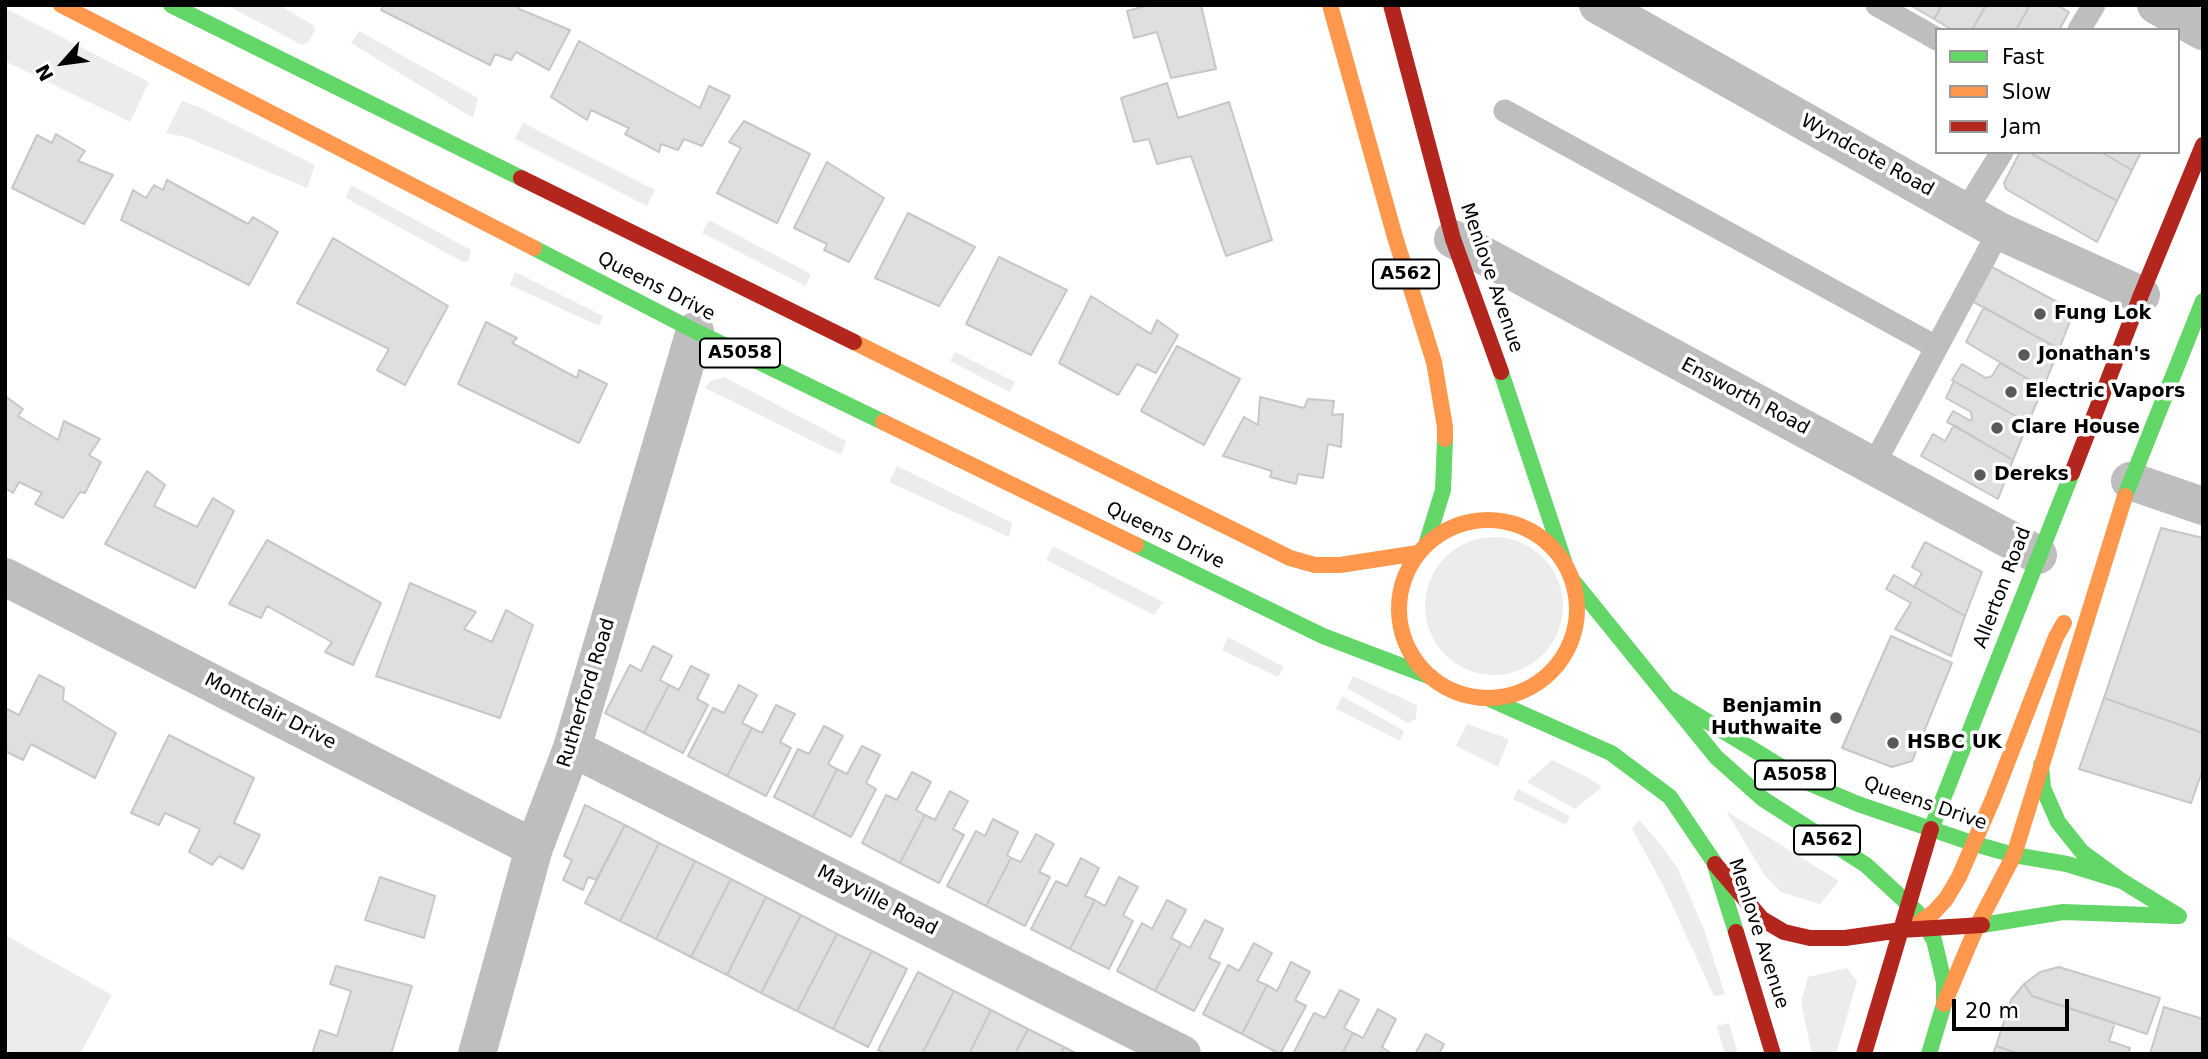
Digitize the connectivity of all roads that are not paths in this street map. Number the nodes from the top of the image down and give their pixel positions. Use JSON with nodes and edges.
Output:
{"nodes":[{"id":1,"x":61,"y":5,"type":"edge"},
{"id":2,"x":171,"y":5,"type":"edge"},
{"id":3,"x":1330,"y":5,"type":"edge"},
{"id":4,"x":1391,"y":5,"type":"edge"},
{"id":5,"x":1598,"y":5,"type":"edge"},
{"id":6,"x":1877,"y":5,"type":"edge"},
{"id":7,"x":2094,"y":5,"type":"edge"},
{"id":8,"x":2157,"y":5,"type":"edge"},
{"id":9,"x":2080,"y":28,"type":"edge"},
{"id":10,"x":2203,"y":31,"type":"edge"},
{"id":11,"x":1935,"y":38,"type":"edge"},
{"id":12,"x":1505,"y":111,"type":"dead end"},
{"id":13,"x":2203,"y":145,"type":"edge"},
{"id":14,"x":2001,"y":154,"type":"edge"},
{"id":15,"x":1965,"y":212,"type":"junction"},
{"id":16,"x":1999,"y":231,"type":"junction"},
{"id":17,"x":1453,"y":239,"type":"junction"},
{"id":18,"x":2141,"y":295,"type":"junction"},
{"id":19,"x":2203,"y":302,"type":"edge"},
{"id":20,"x":695,"y":331,"type":"junction"},
{"id":21,"x":1936,"y":347,"type":"junction"},
{"id":22,"x":1874,"y":466,"type":"junction"},
{"id":23,"x":2130,"y":481,"type":"junction"},
{"id":24,"x":2203,"y":506,"type":"edge"},
{"id":25,"x":2109,"y":542,"type":"junction"},
{"id":26,"x":1422,"y":549,"type":"junction"},
{"id":27,"x":2038,"y":555,"type":"junction"},
{"id":28,"x":1564,"y":561,"type":"junction"},
{"id":29,"x":5,"y":577,"type":"edge"},
{"id":30,"x":1574,"y":582,"type":"junction"},
{"id":31,"x":1430,"y":677,"type":"junction"},
{"id":32,"x":1487,"y":698,"type":"junction"},
{"id":33,"x":1670,"y":698,"type":"junction"},
{"id":34,"x":572,"y":748,"type":"junction"},
{"id":35,"x":2041,"y":765,"type":"junction"},
{"id":36,"x":1931,"y":829,"type":"junction"},
{"id":37,"x":1975,"y":844,"type":"junction"},
{"id":38,"x":534,"y":848,"type":"junction"},
{"id":39,"x":2014,"y":855,"type":"junction"},
{"id":40,"x":1714,"y":862,"type":"junction"},
{"id":41,"x":2122,"y":881,"type":"junction"},
{"id":42,"x":1909,"y":903,"type":"junction"},
{"id":43,"x":1926,"y":925,"type":"junction"},
{"id":44,"x":1978,"y":926,"type":"junction"},
{"id":45,"x":1901,"y":930,"type":"junction"},
{"id":46,"x":1944,"y":1004,"type":"junction"},
{"id":47,"x":488,"y":1049,"type":"edge"},
{"id":48,"x":1182,"y":1054,"type":"edge"},
{"id":49,"x":1773,"y":1054,"type":"edge"},
{"id":50,"x":1864,"y":1054,"type":"edge"},
{"id":51,"x":1929,"y":1054,"type":"edge"}],
"edges":[{"from":1,"to":20,"type":"main road","name":"Queens Drive","number":"A5058"},
{"from":2,"to":26,"type":"main road","name":"Queens Drive","number":"A5058"},
{"from":3,"to":26,"type":"main road","number":"A562"},
{"from":4,"to":17,"type":"main road","name":"Menlove Avenue","number":"A562"},
{"from":5,"to":15,"type":"street","name":"Wyndcote Road"},
{"from":6,"to":11,"type":"lane"},
{"from":7,"to":9,"type":"lane"},
{"from":8,"to":10,"type":"street"},
{"from":12,"to":21,"type":"lane"},
{"from":13,"to":18,"type":"main road","name":"Allerton Road"},
{"from":14,"to":15,"type":"lane"},
{"from":15,"to":16,"type":"street","name":"Wyndcote Road"},
{"from":16,"to":18,"type":"street","name":"Wyndcote Road"},
{"from":16,"to":21,"type":"lane"},
{"from":17,"to":22,"type":"street","name":"Ensworth Road"},
{"from":17,"to":28,"type":"main road","name":"Menlove Avenue","number":"A562"},
{"from":18,"to":27,"type":"main road","name":"Allerton Road"},
{"from":19,"to":23,"type":"main road"},
{"from":20,"to":31,"type":"main road","name":"Queens Drive","number":"A5058"},
{"from":20,"to":34,"type":"street","name":"Rutherford Road"},
{"from":21,"to":22,"type":"lane"},
{"from":22,"to":27,"type":"street","name":"Ensworth Road"},
{"from":23,"to":24,"type":"street"},
{"from":23,"to":25,"type":"main road"},
{"from":25,"to":35,"type":"main road"},
{"from":25,"to":37,"type":"main road"},
{"from":26,"to":28,"type":"main road","number":"A562"},
{"from":26,"to":31,"type":"main road","number":"A562"},
{"from":27,"to":36,"type":"main road","name":"Allerton Road"},
{"from":28,"to":30,"type":"main road","number":"A562"},
{"from":29,"to":38,"type":"street","name":"Montclair Drive"},
{"from":30,"to":32,"type":"main road","number":"A562"},
{"from":30,"to":33,"type":"main road","name":"Queens Drive","number":"A562"},
{"from":31,"to":32,"type":"main road","number":"A562"},
{"from":32,"to":40,"type":"main road","name":"Menlove Avenue","number":"A562"},
{"from":33,"to":36,"type":"main road","name":"Queens Drive","number":"A5058"},
{"from":33,"to":42,"type":"main road","name":"Queens Drive","number":"A562"},
{"from":34,"to":38,"type":"street","name":"Rutherford Road"},
{"from":34,"to":48,"type":"street","name":"Mayville Road"},
{"from":35,"to":39,"type":"main road"},
{"from":35,"to":41,"type":"main road"},
{"from":36,"to":37,"type":"main road","name":"Queens Drive","number":"A5058"},
{"from":36,"to":42,"type":"main road","name":"Allerton Road"},
{"from":37,"to":39,"type":"main road","name":"Queens Drive","number":"A5058"},
{"from":37,"to":43,"type":"main road"},
{"from":38,"to":47,"type":"street","name":"Rutherford Road"},
{"from":39,"to":41,"type":"main road","name":"Queens Drive","number":"A5058"},
{"from":39,"to":44,"type":"main road"},
{"from":40,"to":45,"type":"main road"},
{"from":40,"to":49,"type":"main road","name":"Menlove Avenue","number":"A562"},
{"from":41,"to":44,"type":"main road","name":"Queens Drive","number":"A5058"},
{"from":42,"to":43,"type":"main road","name":"Queens Drive","number":"A562"},
{"from":42,"to":45,"type":"main road","name":"Allerton Road"},
{"from":43,"to":44,"type":"main road","name":"Queens Drive","number":"A5058"},
{"from":43,"to":45,"type":"main road"},
{"from":43,"to":46,"type":"main road","name":"Queens Drive","number":"A562"},
{"from":44,"to":46,"type":"main road"},
{"from":45,"to":50,"type":"main road","name":"Allerton Road"},
{"from":46,"to":51,"type":"main road","number":"A562"}]}
